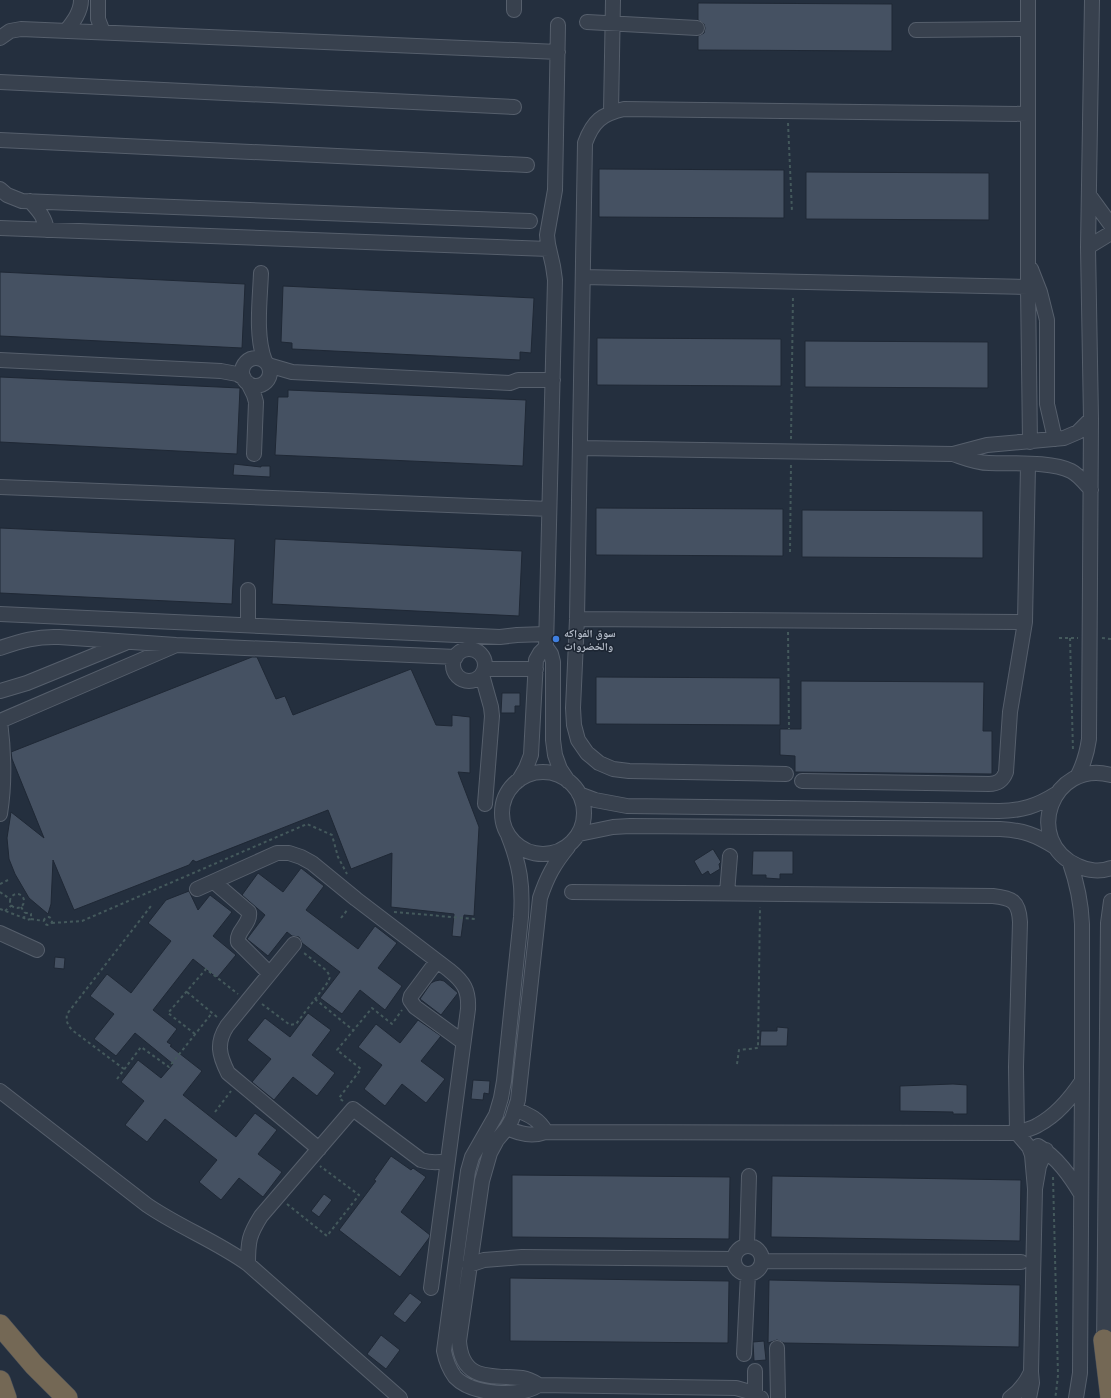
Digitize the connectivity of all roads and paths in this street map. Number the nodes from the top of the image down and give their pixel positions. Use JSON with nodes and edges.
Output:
{"nodes":[{"id":1,"x":81,"y":0,"type":"edge"},
{"id":2,"x":98,"y":0,"type":"edge"},
{"id":3,"x":613,"y":0,"type":"edge"},
{"id":4,"x":1028,"y":0,"type":"edge"},
{"id":5,"x":1092,"y":0,"type":"edge"},
{"id":6,"x":587,"y":22,"type":"dead end"},
{"id":7,"x":613,"y":24,"type":"junction"},
{"id":8,"x":558,"y":25,"type":"dead end"},
{"id":9,"x":697,"y":28,"type":"dead end"},
{"id":10,"x":1028,"y":29,"type":"junction"},
{"id":11,"x":916,"y":30,"type":"dead end"},
{"id":12,"x":66,"y":31,"type":"junction"},
{"id":13,"x":103,"y":32,"type":"junction"},
{"id":14,"x":0,"y":38,"type":"edge"},
{"id":15,"x":558,"y":52,"type":"junction"},
{"id":16,"x":0,"y":82,"type":"edge"},
{"id":17,"x":514,"y":107,"type":"dead end"},
{"id":18,"x":788,"y":111,"type":"junction"},
{"id":19,"x":611,"y":112,"type":"junction"},
{"id":20,"x":1028,"y":114,"type":"junction"},
{"id":21,"x":0,"y":140,"type":"edge"},
{"id":22,"x":527,"y":165,"type":"dead end"},
{"id":23,"x":0,"y":189,"type":"edge"},
{"id":24,"x":1089,"y":195,"type":"junction"},
{"id":25,"x":30,"y":201,"type":"junction"},
{"id":26,"x":792,"y":212,"type":"dead end"},
{"id":27,"x":530,"y":221,"type":"dead end"},
{"id":28,"x":1111,"y":225,"type":"edge"},
{"id":29,"x":0,"y":228,"type":"edge"},
{"id":30,"x":47,"y":230,"type":"junction"},
{"id":31,"x":1111,"y":234,"type":"edge"},
{"id":32,"x":1088,"y":247,"type":"junction"},
{"id":33,"x":549,"y":250,"type":"junction"},
{"id":34,"x":1028,"y":261,"type":"junction"},
{"id":35,"x":261,"y":273,"type":"dead end"},
{"id":36,"x":583,"y":276,"type":"junction"},
{"id":37,"x":794,"y":281,"type":"junction"},
{"id":38,"x":1028,"y":287,"type":"junction"},
{"id":39,"x":260,"y":334,"type":"junction"},
{"id":40,"x":0,"y":360,"type":"edge"},
{"id":41,"x":266,"y":363,"type":"junction"},
{"id":42,"x":247,"y":371,"type":"junction"},
{"id":43,"x":292,"y":372,"type":"junction"},
{"id":44,"x":266,"y":382,"type":"junction"},
{"id":45,"x":552,"y":385,"type":"junction"},
{"id":46,"x":256,"y":402,"type":"junction"},
{"id":47,"x":1090,"y":420,"type":"junction"},
{"id":48,"x":1055,"y":439,"type":"junction"},
{"id":49,"x":1030,"y":442,"type":"junction"},
{"id":50,"x":580,"y":448,"type":"junction"},
{"id":51,"x":791,"y":452,"type":"junction"},
{"id":52,"x":254,"y":454,"type":"dead end"},
{"id":53,"x":953,"y":454,"type":"junction"},
{"id":54,"x":1028,"y":465,"type":"junction"},
{"id":55,"x":7,"y":488,"type":"edge"},
{"id":56,"x":1090,"y":490,"type":"junction"},
{"id":57,"x":550,"y":509,"type":"junction"},
{"id":58,"x":790,"y":552,"type":"dead end"},
{"id":59,"x":248,"y":590,"type":"dead end"},
{"id":60,"x":0,"y":614,"type":"edge"},
{"id":61,"x":577,"y":619,"type":"junction"},
{"id":62,"x":788,"y":620,"type":"junction"},
{"id":63,"x":1025,"y":622,"type":"junction"},
{"id":64,"x":248,"y":624,"type":"junction"},
{"id":65,"x":1059,"y":638,"type":"dead end"},
{"id":66,"x":1070,"y":638,"type":"junction"},
{"id":67,"x":1090,"y":638,"type":"junction"},
{"id":68,"x":546,"y":641,"type":"junction"},
{"id":69,"x":129,"y":642,"type":"junction"},
{"id":70,"x":176,"y":645,"type":"junction"},
{"id":71,"x":0,"y":648,"type":"edge"},
{"id":72,"x":456,"y":657,"type":"junction"},
{"id":73,"x":536,"y":669,"type":"junction"},
{"id":74,"x":483,"y":672,"type":"junction"},
{"id":75,"x":0,"y":691,"type":"edge"},
{"id":76,"x":0,"y":721,"type":"edge"},
{"id":77,"x":789,"y":729,"type":"dead end"},
{"id":78,"x":1073,"y":756,"type":"dead end"},
{"id":79,"x":786,"y":774,"type":"dead end"},
{"id":80,"x":1111,"y":775,"type":"edge"},
{"id":81,"x":1077,"y":777,"type":"junction"},
{"id":82,"x":519,"y":780,"type":"junction"},
{"id":83,"x":568,"y":781,"type":"junction"},
{"id":84,"x":802,"y":781,"type":"dead end"},
{"id":85,"x":579,"y":794,"type":"junction"},
{"id":86,"x":1056,"y":794,"type":"junction"},
{"id":87,"x":485,"y":804,"type":"dead end"},
{"id":88,"x":0,"y":814,"type":"edge"},
{"id":89,"x":579,"y":834,"type":"junction"},
{"id":90,"x":508,"y":835,"type":"junction"},
{"id":91,"x":568,"y":847,"type":"junction"},
{"id":92,"x":1055,"y":847,"type":"junction"},
{"id":93,"x":730,"y":856,"type":"dead end"},
{"id":94,"x":1070,"y":863,"type":"junction"},
{"id":95,"x":1111,"y":868,"type":"edge"},
{"id":96,"x":348,"y":877,"type":"dead end"},
{"id":97,"x":8,"y":880,"type":"dead end"},
{"id":98,"x":214,"y":882,"type":"junction"},
{"id":99,"x":0,"y":884,"type":"edge"},
{"id":100,"x":197,"y":889,"type":"dead end"},
{"id":101,"x":0,"y":892,"type":"edge"},
{"id":102,"x":572,"y":892,"type":"dead end"},
{"id":103,"x":727,"y":893,"type":"junction"},
{"id":104,"x":760,"y":894,"type":"junction"},
{"id":105,"x":10,"y":899,"type":"junction"},
{"id":106,"x":1111,"y":901,"type":"edge"},
{"id":107,"x":12,"y":905,"type":"junction"},
{"id":108,"x":151,"y":906,"type":"dead end"},
{"id":109,"x":21,"y":907,"type":"junction"},
{"id":110,"x":0,"y":909,"type":"edge"},
{"id":111,"x":4,"y":911,"type":"junction"},
{"id":112,"x":389,"y":912,"type":"dead end"},
{"id":113,"x":25,"y":913,"type":"junction"},
{"id":114,"x":24,"y":918,"type":"junction"},
{"id":115,"x":31,"y":919,"type":"junction"},
{"id":116,"x":475,"y":920,"type":"dead end"},
{"id":117,"x":44,"y":921,"type":"junction"},
{"id":118,"x":52,"y":922,"type":"junction"},
{"id":119,"x":0,"y":933,"type":"edge"},
{"id":120,"x":294,"y":944,"type":"joint"},
{"id":121,"x":37,"y":950,"type":"dead end"},
{"id":122,"x":437,"y":961,"type":"junction"},
{"id":123,"x":270,"y":973,"type":"junction"},
{"id":124,"x":186,"y":992,"type":"junction"},
{"id":125,"x":249,"y":998,"type":"junction"},
{"id":126,"x":314,"y":999,"type":"junction"},
{"id":127,"x":410,"y":1000,"type":"junction"},
{"id":128,"x":212,"y":1013,"type":"junction"},
{"id":129,"x":227,"y":1026,"type":"junction"},
{"id":130,"x":353,"y":1030,"type":"junction"},
{"id":131,"x":195,"y":1034,"type":"junction"},
{"id":132,"x":463,"y":1042,"type":"junction"},
{"id":133,"x":737,"y":1064,"type":"dead end"},
{"id":134,"x":124,"y":1069,"type":"junction"},
{"id":135,"x":117,"y":1079,"type":"dead end"},
{"id":136,"x":1082,"y":1081,"type":"junction"},
{"id":137,"x":238,"y":1082,"type":"junction"},
{"id":138,"x":0,"y":1091,"type":"edge"},
{"id":139,"x":353,"y":1109,"type":"junction"},
{"id":140,"x":515,"y":1109,"type":"junction"},
{"id":141,"x":215,"y":1112,"type":"dead end"},
{"id":142,"x":506,"y":1128,"type":"junction"},
{"id":143,"x":546,"y":1132,"type":"junction"},
{"id":144,"x":1017,"y":1133,"type":"junction"},
{"id":145,"x":315,"y":1154,"type":"junction"},
{"id":146,"x":1049,"y":1154,"type":"junction"},
{"id":147,"x":447,"y":1161,"type":"junction"},
{"id":148,"x":750,"y":1176,"type":"dead end"},
{"id":149,"x":1035,"y":1189,"type":"junction"},
{"id":150,"x":1081,"y":1196,"type":"junction"},
{"id":151,"x":278,"y":1197,"type":"junction"},
{"id":152,"x":472,"y":1245,"type":"junction"},
{"id":153,"x":747,"y":1246,"type":"junction"},
{"id":154,"x":522,"y":1257,"type":"junction"},
{"id":155,"x":734,"y":1259,"type":"junction"},
{"id":156,"x":762,"y":1261,"type":"junction"},
{"id":157,"x":1021,"y":1262,"type":"dead end"},
{"id":158,"x":248,"y":1264,"type":"junction"},
{"id":159,"x":469,"y":1265,"type":"junction"},
{"id":160,"x":748,"y":1274,"type":"junction"},
{"id":161,"x":431,"y":1288,"type":"dead end"},
{"id":162,"x":0,"y":1325,"type":"edge"},
{"id":163,"x":1104,"y":1340,"type":"junction"},
{"id":164,"x":777,"y":1348,"type":"dead end"},
{"id":165,"x":744,"y":1354,"type":"dead end"},
{"id":166,"x":755,"y":1371,"type":"dead end"},
{"id":167,"x":1031,"y":1372,"type":"junction"},
{"id":168,"x":0,"y":1381,"type":"edge"},
{"id":169,"x":540,"y":1391,"type":"edge"},
{"id":170,"x":757,"y":1397,"type":"edge"},
{"id":171,"x":6,"y":1398,"type":"edge"},
{"id":172,"x":67,"y":1398,"type":"edge"},
{"id":173,"x":400,"y":1398,"type":"edge"},
{"id":174,"x":778,"y":1398,"type":"edge"},
{"id":175,"x":1010,"y":1398,"type":"edge"},
{"id":176,"x":1029,"y":1398,"type":"edge"},
{"id":177,"x":1055,"y":1398,"type":"edge"},
{"id":178,"x":1076,"y":1398,"type":"edge"},
{"id":179,"x":1100,"y":1398,"type":"edge"},
{"id":180,"x":1111,"y":1398,"type":"edge"}],
"edges":[{"from":1,"to":12,"type":"street"},
{"from":2,"to":13,"type":"street"},
{"from":3,"to":7,"type":"street"},
{"from":4,"to":10,"type":"street"},
{"from":5,"to":24,"type":"street"},
{"from":6,"to":7,"type":"street"},
{"from":7,"to":9,"type":"street"},
{"from":7,"to":19,"type":"street"},
{"from":8,"to":15,"type":"street"},
{"from":10,"to":11,"type":"street"},
{"from":10,"to":20,"type":"street"},
{"from":12,"to":13,"type":"street"},
{"from":12,"to":14,"type":"street"},
{"from":13,"to":15,"type":"street"},
{"from":15,"to":33,"type":"street"},
{"from":16,"to":17,"type":"street"},
{"from":18,"to":19,"type":"street"},
{"from":18,"to":20,"type":"street"},
{"from":18,"to":26,"type":"path"},
{"from":19,"to":36,"type":"street"},
{"from":20,"to":34,"type":"street"},
{"from":21,"to":22,"type":"street"},
{"from":23,"to":25,"type":"street"},
{"from":24,"to":28,"type":"street"},
{"from":24,"to":32,"type":"street"},
{"from":25,"to":27,"type":"street"},
{"from":25,"to":30,"type":"street"},
{"from":29,"to":30,"type":"street"},
{"from":30,"to":33,"type":"street"},
{"from":31,"to":32,"type":"street"},
{"from":32,"to":47,"type":"street"},
{"from":33,"to":45,"type":"street"},
{"from":34,"to":38,"type":"street"},
{"from":34,"to":48,"type":"street"},
{"from":35,"to":39,"type":"street"},
{"from":36,"to":37,"type":"street"},
{"from":36,"to":50,"type":"street"},
{"from":37,"to":38,"type":"street"},
{"from":37,"to":51,"type":"path"},
{"from":38,"to":49,"type":"street"},
{"from":39,"to":41,"type":"street"},
{"from":39,"to":42,"type":"street"},
{"from":40,"to":42,"type":"street"},
{"from":41,"to":42,"type":"street"},
{"from":41,"to":43,"type":"street"},
{"from":41,"to":44,"type":"street"},
{"from":42,"to":44,"type":"street"},
{"from":42,"to":46,"type":"street"},
{"from":43,"to":44,"type":"street"},
{"from":43,"to":45,"type":"street"},
{"from":44,"to":46,"type":"street"},
{"from":45,"to":57,"type":"street"},
{"from":46,"to":52,"type":"street"},
{"from":47,"to":48,"type":"street"},
{"from":47,"to":56,"type":"street"},
{"from":48,"to":49,"type":"street"},
{"from":49,"to":53,"type":"street"},
{"from":50,"to":51,"type":"street"},
{"from":50,"to":61,"type":"street"},
{"from":51,"to":53,"type":"street"},
{"from":51,"to":58,"type":"path"},
{"from":53,"to":54,"type":"street"},
{"from":54,"to":56,"type":"street"},
{"from":54,"to":63,"type":"street"},
{"from":55,"to":57,"type":"street"},
{"from":56,"to":67,"type":"street"},
{"from":57,"to":68,"type":"street"},
{"from":59,"to":64,"type":"street"},
{"from":60,"to":64,"type":"street"},
{"from":61,"to":62,"type":"street"},
{"from":61,"to":79,"type":"street"},
{"from":62,"to":63,"type":"street"},
{"from":62,"to":77,"type":"path"},
{"from":63,"to":84,"type":"street"},
{"from":64,"to":68,"type":"street"},
{"from":65,"to":66,"type":"path"},
{"from":66,"to":67,"type":"path"},
{"from":66,"to":78,"type":"path"},
{"from":67,"to":81,"type":"street"},
{"from":68,"to":73,"type":"street"},
{"from":68,"to":83,"type":"street"},
{"from":69,"to":70,"type":"street"},
{"from":69,"to":71,"type":"street"},
{"from":69,"to":75,"type":"street"},
{"from":70,"to":72,"type":"street"},
{"from":70,"to":76,"type":"street"},
{"from":72,"to":74,"type":"street"},
{"from":72,"to":74,"type":"street"},
{"from":73,"to":74,"type":"street"},
{"from":73,"to":82,"type":"street"},
{"from":74,"to":87,"type":"street"},
{"from":76,"to":88,"type":"street"},
{"from":80,"to":81,"type":"street"},
{"from":81,"to":86,"type":"street"},
{"from":82,"to":83,"type":"street"},
{"from":82,"to":90,"type":"street"},
{"from":83,"to":85,"type":"street"},
{"from":85,"to":86,"type":"street"},
{"from":85,"to":89,"type":"street"},
{"from":86,"to":92,"type":"street"},
{"from":89,"to":91,"type":"street"},
{"from":89,"to":92,"type":"street"},
{"from":90,"to":91,"type":"street"},
{"from":90,"to":169,"type":"street"},
{"from":91,"to":140,"type":"street"},
{"from":92,"to":94,"type":"street"},
{"from":93,"to":103,"type":"street"},
{"from":94,"to":95,"type":"street"},
{"from":94,"to":136,"type":"street"},
{"from":96,"to":118,"type":"path"},
{"from":97,"to":99,"type":"path"},
{"from":98,"to":100,"type":"street"},
{"from":98,"to":122,"type":"street"},
{"from":98,"to":123,"type":"street"},
{"from":101,"to":105,"type":"path"},
{"from":102,"to":103,"type":"street"},
{"from":103,"to":104,"type":"street"},
{"from":104,"to":133,"type":"path"},
{"from":104,"to":144,"type":"street"},
{"from":105,"to":107,"type":"path"},
{"from":105,"to":109,"type":"path"},
{"from":106,"to":163,"type":"street"},
{"from":107,"to":109,"type":"path"},
{"from":107,"to":111,"type":"path"},
{"from":108,"to":134,"type":"path"},
{"from":109,"to":113,"type":"path"},
{"from":110,"to":111,"type":"path"},
{"from":111,"to":114,"type":"path"},
{"from":112,"to":116,"type":"path"},
{"from":113,"to":114,"type":"path"},
{"from":113,"to":115,"type":"path"},
{"from":114,"to":115,"type":"path"},
{"from":115,"to":117,"type":"path"},
{"from":117,"to":118,"type":"path"},
{"from":117,"to":118,"type":"path"},
{"from":119,"to":121,"type":"street"},
{"from":120,"to":123,"type":"street"},
{"from":120,"to":126,"type":"path"},
{"from":122,"to":127,"type":"street"},
{"from":122,"to":132,"type":"street"},
{"from":123,"to":125,"type":"street"},
{"from":124,"to":125,"type":"path"},
{"from":124,"to":128,"type":"path"},
{"from":124,"to":131,"type":"path"},
{"from":125,"to":126,"type":"path"},
{"from":125,"to":129,"type":"street"},
{"from":126,"to":130,"type":"path"},
{"from":127,"to":130,"type":"path"},
{"from":127,"to":132,"type":"street"},
{"from":128,"to":129,"type":"path"},
{"from":128,"to":131,"type":"path"},
{"from":129,"to":137,"type":"street"},
{"from":130,"to":139,"type":"path"},
{"from":131,"to":134,"type":"path"},
{"from":132,"to":147,"type":"street"},
{"from":134,"to":135,"type":"path"},
{"from":136,"to":144,"type":"street"},
{"from":136,"to":150,"type":"street"},
{"from":137,"to":141,"type":"path"},
{"from":137,"to":145,"type":"street"},
{"from":138,"to":158,"type":"street"},
{"from":139,"to":145,"type":"street"},
{"from":139,"to":147,"type":"street"},
{"from":140,"to":142,"type":"street"},
{"from":140,"to":143,"type":"street"},
{"from":142,"to":143,"type":"street"},
{"from":142,"to":152,"type":"street"},
{"from":143,"to":144,"type":"street"},
{"from":144,"to":146,"type":"street"},
{"from":144,"to":149,"type":"street"},
{"from":145,"to":151,"type":"street"},
{"from":145,"to":151,"type":"path"},
{"from":146,"to":149,"type":"street"},
{"from":146,"to":150,"type":"street"},
{"from":146,"to":177,"type":"path"},
{"from":147,"to":161,"type":"street"},
{"from":148,"to":153,"type":"street"},
{"from":149,"to":167,"type":"street"},
{"from":150,"to":178,"type":"street"},
{"from":151,"to":158,"type":"street"},
{"from":152,"to":154,"type":"street"},
{"from":152,"to":159,"type":"street"},
{"from":153,"to":155,"type":"street"},
{"from":153,"to":156,"type":"street"},
{"from":154,"to":155,"type":"street"},
{"from":154,"to":159,"type":"street"},
{"from":155,"to":160,"type":"street"},
{"from":156,"to":157,"type":"street"},
{"from":156,"to":160,"type":"street"},
{"from":158,"to":173,"type":"street"},
{"from":159,"to":169,"type":"street"},
{"from":160,"to":165,"type":"street"},
{"from":162,"to":172,"type":"highway"},
{"from":163,"to":179,"type":"street"},
{"from":163,"to":180,"type":"highway"},
{"from":164,"to":174,"type":"street"},
{"from":166,"to":170,"type":"street"},
{"from":167,"to":175,"type":"street"},
{"from":167,"to":176,"type":"street"},
{"from":168,"to":171,"type":"highway"},
{"from":169,"to":170,"type":"street"}]}
